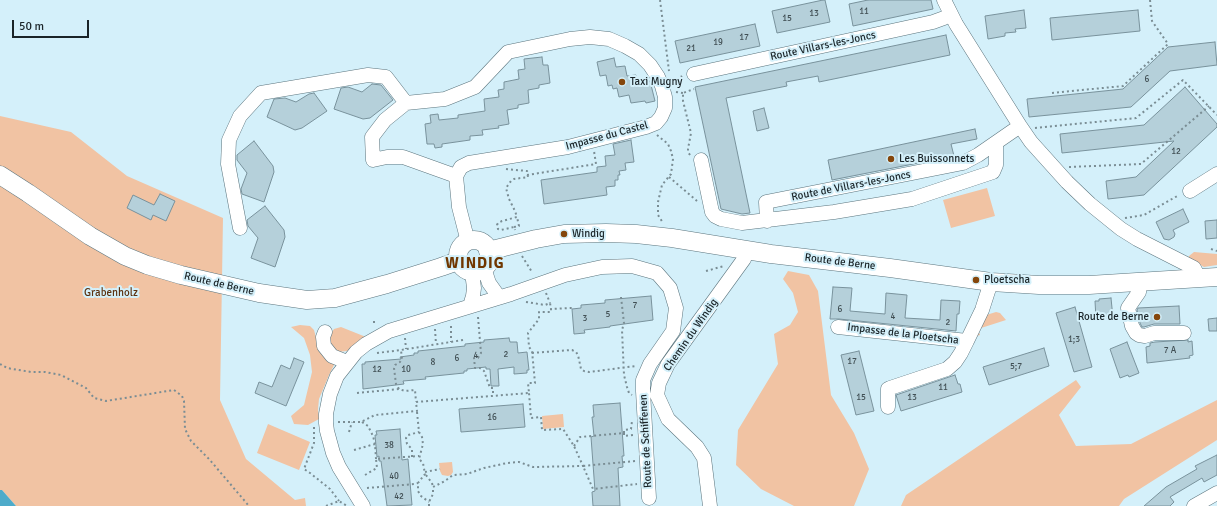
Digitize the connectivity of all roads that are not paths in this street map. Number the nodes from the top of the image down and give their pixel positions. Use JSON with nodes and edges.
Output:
{"nodes":[{"id":1,"x":944,"y":0,"type":"edge"},
{"id":2,"x":950,"y":14,"type":"junction"},
{"id":3,"x":689,"y":75,"type":"road end"},
{"id":4,"x":406,"y":103,"type":"junction"},
{"id":5,"x":1020,"y":126,"type":"junction"},
{"id":6,"x":996,"y":142,"type":"junction"},
{"id":7,"x":701,"y":160,"type":"road end"},
{"id":8,"x":1217,"y":174,"type":"edge"},
{"id":9,"x":0,"y":175,"type":"edge"},
{"id":10,"x":456,"y":176,"type":"junction"},
{"id":11,"x":831,"y":190,"type":"junction"},
{"id":12,"x":1190,"y":192,"type":"road end"},
{"id":13,"x":834,"y":212,"type":"junction"},
{"id":14,"x":767,"y":221,"type":"junction"},
{"id":15,"x":240,"y":228,"type":"dead end"},
{"id":16,"x":468,"y":242,"type":"junction"},
{"id":17,"x":747,"y":250,"type":"junction"},
{"id":18,"x":488,"y":251,"type":"junction"},
{"id":19,"x":458,"y":260,"type":"junction"},
{"id":20,"x":478,"y":270,"type":"junction"},
{"id":21,"x":1217,"y":276,"type":"edge"},
{"id":22,"x":1199,"y":278,"type":"junction"},
{"id":23,"x":991,"y":282,"type":"junction"},
{"id":24,"x":1140,"y":282,"type":"junction"},
{"id":25,"x":499,"y":297,"type":"junction"},
{"id":26,"x":474,"y":311,"type":"junction"},
{"id":27,"x":838,"y":327,"type":"dead end"},
{"id":28,"x":325,"y":332,"type":"dead end"},
{"id":29,"x":1184,"y":333,"type":"dead end"},
{"id":30,"x":967,"y":341,"type":"junction"},
{"id":31,"x":347,"y":362,"type":"junction"},
{"id":32,"x":888,"y":407,"type":"dead end"},
{"id":33,"x":1217,"y":493,"type":"edge"},
{"id":34,"x":649,"y":498,"type":"dead end"},
{"id":35,"x":363,"y":506,"type":"edge"},
{"id":36,"x":710,"y":506,"type":"edge"},
{"id":37,"x":1194,"y":506,"type":"edge"}],
"edges":[{"from":1,"to":2,"type":"street"},
{"from":2,"to":3,"type":"street","name":"Route Villars-les-Joncs"},
{"from":2,"to":5,"type":"street"},
{"from":4,"to":10,"type":"street"},
{"from":4,"to":10,"type":"street","name":"Impasse du Castel"},
{"from":4,"to":15,"type":"street"},
{"from":5,"to":6,"type":"street","name":"Route de Villars-les-Joncs"},
{"from":5,"to":22,"type":"street"},
{"from":6,"to":11,"type":"street","name":"Route de Villars-les-Joncs"},
{"from":6,"to":13,"type":"street"},
{"from":7,"to":14,"type":"street"},
{"from":8,"to":12,"type":"street"},
{"from":9,"to":19,"type":"main road","name":"Route de Berne"},
{"from":10,"to":16,"type":"street"},
{"from":11,"to":13,"type":"street"},
{"from":11,"to":14,"type":"street","name":"Route de Villars-les-Joncs"},
{"from":13,"to":14,"type":"street"},
{"from":16,"to":18,"type":"main road"},
{"from":16,"to":19,"type":"main road"},
{"from":17,"to":18,"type":"main road","name":"Route de Berne"},
{"from":17,"to":23,"type":"main road","name":"Route de Berne"},
{"from":17,"to":36,"type":"street","name":"Chemin du Windig"},
{"from":18,"to":20,"type":"main road"},
{"from":19,"to":20,"type":"main road"},
{"from":20,"to":25,"type":"street"},
{"from":20,"to":26,"type":"street"},
{"from":21,"to":22,"type":"main road","name":"Route de Berne"},
{"from":22,"to":24,"type":"main road","name":"Route de Berne"},
{"from":23,"to":24,"type":"main road","name":"Route de Berne"},
{"from":23,"to":30,"type":"street","name":"Impasse de la Ploetscha"},
{"from":24,"to":29,"type":"street"},
{"from":25,"to":26,"type":"street","name":"Route de Schiffenen"},
{"from":25,"to":34,"type":"street","name":"Route de Schiffenen"},
{"from":26,"to":31,"type":"street","name":"Route de Schiffenen"},
{"from":27,"to":30,"type":"street","name":"Impasse de la Ploetscha"},
{"from":28,"to":31,"type":"street"},
{"from":30,"to":32,"type":"street","name":"Impasse de la Ploetscha"},
{"from":31,"to":35,"type":"street","name":"Route de Schiffenen"},
{"from":33,"to":37,"type":"street"}]}
